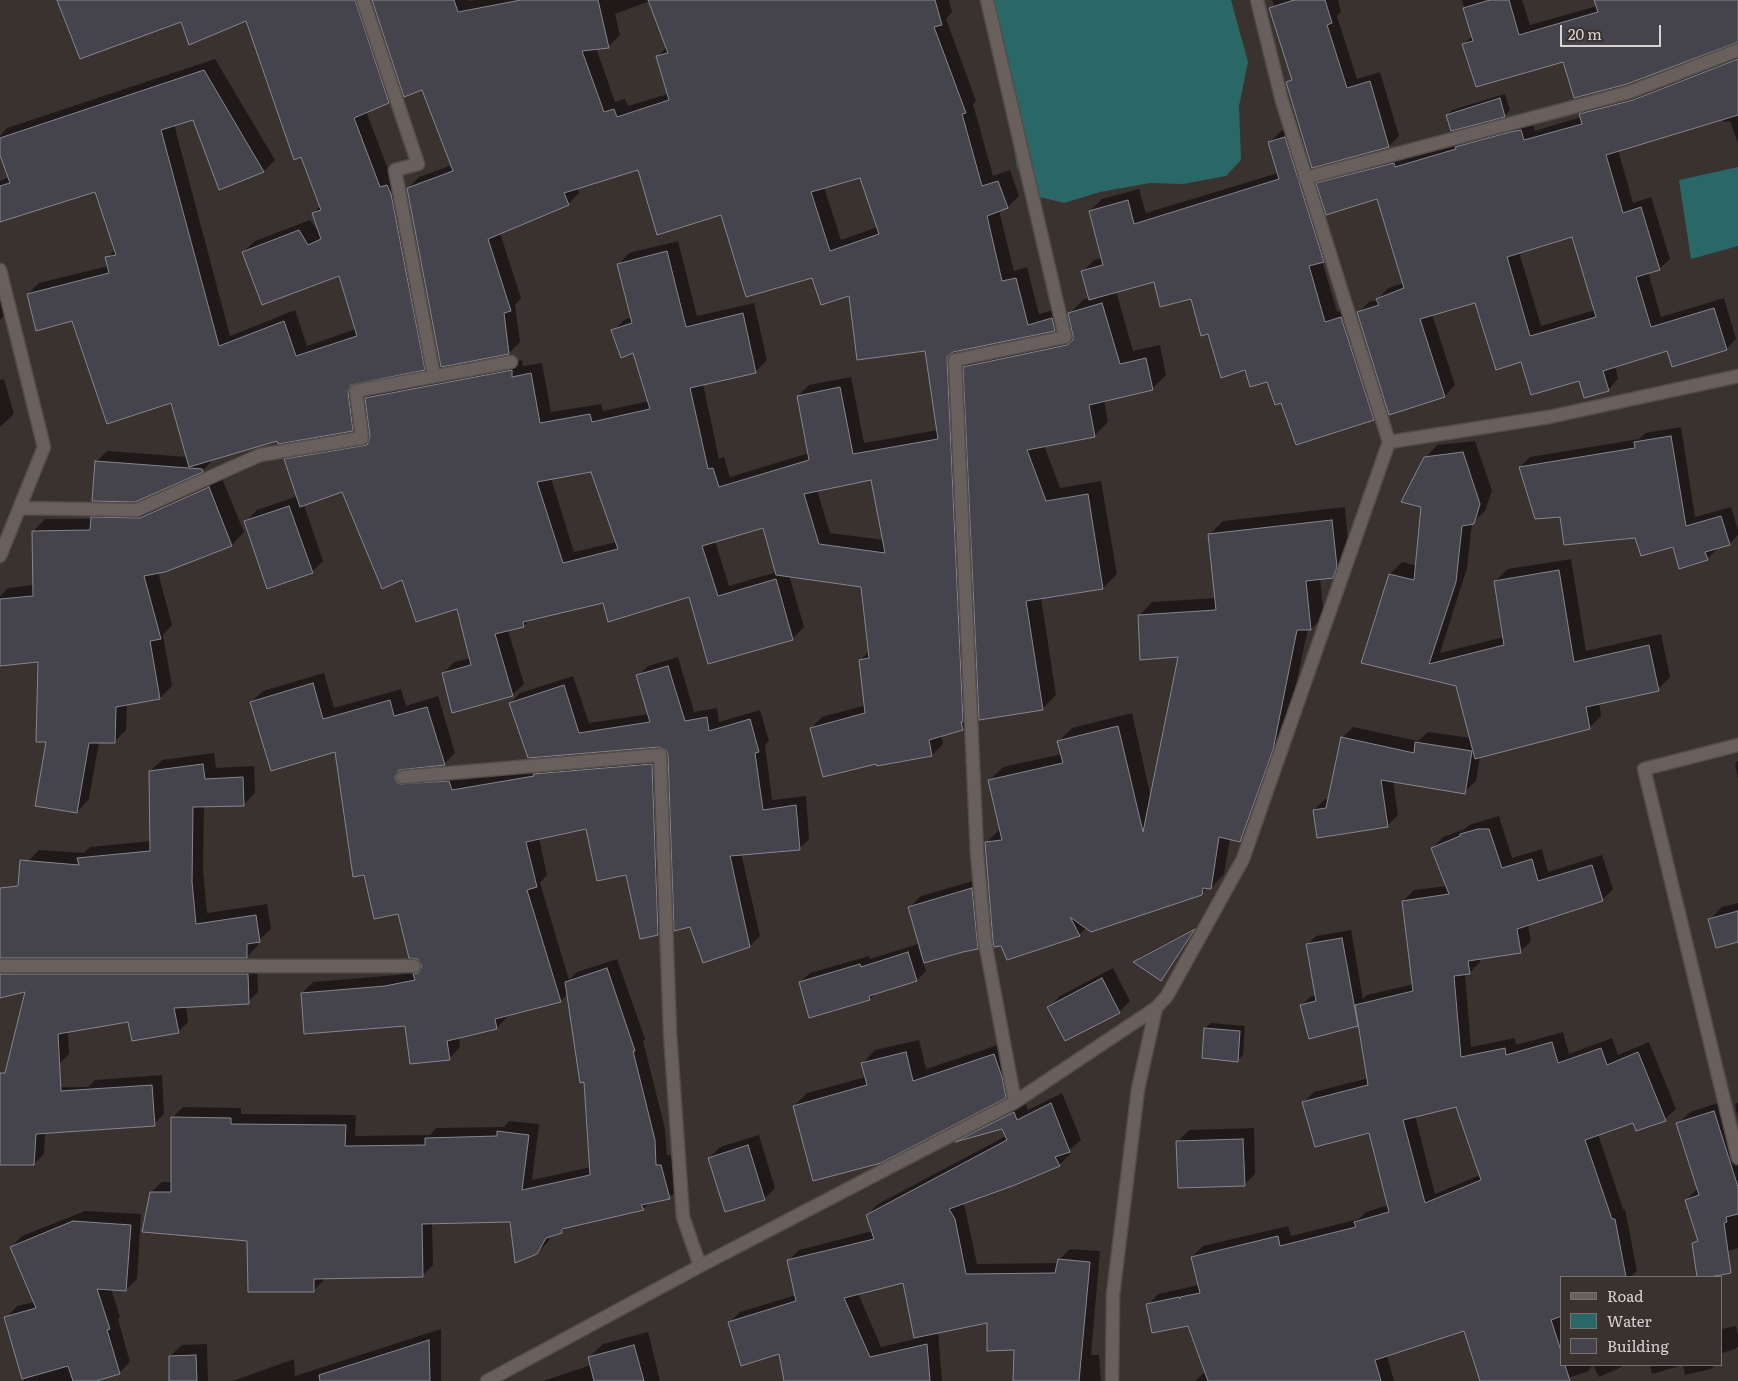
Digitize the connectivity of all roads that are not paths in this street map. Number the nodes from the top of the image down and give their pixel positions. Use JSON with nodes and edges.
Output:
{"nodes":[{"id":1,"x":363,"y":0,"type":"edge"},
{"id":2,"x":987,"y":0,"type":"edge"},
{"id":3,"x":1256,"y":0,"type":"edge"},
{"id":4,"x":1738,"y":50,"type":"edge"},
{"id":5,"x":1305,"y":178,"type":"junction"},
{"id":6,"x":0,"y":270,"type":"edge"},
{"id":7,"x":511,"y":362,"type":"dead end"},
{"id":8,"x":434,"y":376,"type":"junction"},
{"id":9,"x":1738,"y":376,"type":"edge"},
{"id":10,"x":1389,"y":442,"type":"junction"},
{"id":11,"x":20,"y":508,"type":"junction"},
{"id":12,"x":0,"y":556,"type":"edge"},
{"id":13,"x":1738,"y":745,"type":"edge"},
{"id":14,"x":403,"y":778,"type":"dead end"},
{"id":15,"x":0,"y":966,"type":"edge"},
{"id":16,"x":414,"y":966,"type":"dead end"},
{"id":17,"x":1156,"y":1008,"type":"junction"},
{"id":18,"x":1015,"y":1102,"type":"junction"},
{"id":19,"x":1738,"y":1158,"type":"edge"},
{"id":20,"x":700,"y":1266,"type":"junction"},
{"id":21,"x":487,"y":1381,"type":"edge"},
{"id":22,"x":1112,"y":1381,"type":"edge"}],
"edges":[{"from":1,"to":8,"type":"street"},
{"from":2,"to":18,"type":"street"},
{"from":3,"to":5,"type":"street"},
{"from":4,"to":5,"type":"street"},
{"from":5,"to":10,"type":"street"},
{"from":6,"to":11,"type":"street"},
{"from":7,"to":8,"type":"street"},
{"from":8,"to":11,"type":"street"},
{"from":9,"to":10,"type":"street"},
{"from":10,"to":17,"type":"street"},
{"from":11,"to":12,"type":"street"},
{"from":13,"to":19,"type":"street"},
{"from":14,"to":20,"type":"street"},
{"from":15,"to":16,"type":"street"},
{"from":17,"to":18,"type":"street"},
{"from":17,"to":22,"type":"street"},
{"from":18,"to":20,"type":"street"},
{"from":20,"to":21,"type":"street"}]}
